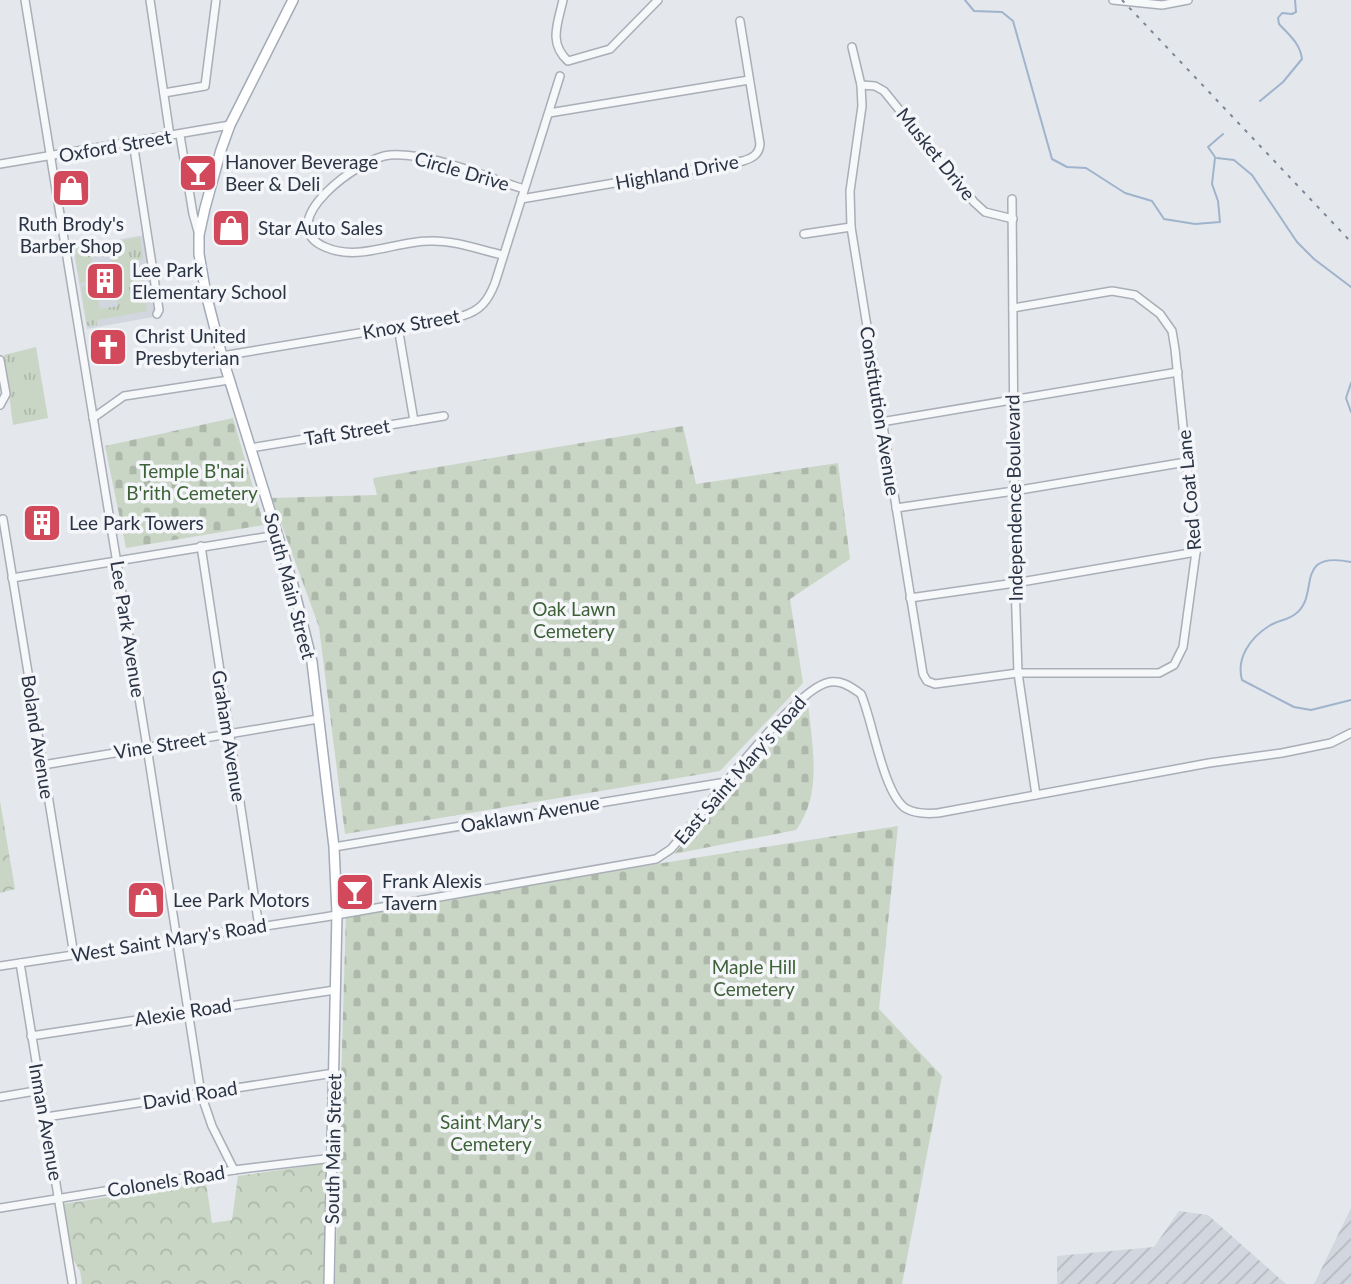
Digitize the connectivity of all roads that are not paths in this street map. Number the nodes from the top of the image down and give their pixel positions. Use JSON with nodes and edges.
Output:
{"nodes":[{"id":1,"x":25,"y":0,"type":"edge"},
{"id":2,"x":150,"y":0,"type":"edge"},
{"id":3,"x":216,"y":0,"type":"edge"},
{"id":4,"x":563,"y":0,"type":"edge"},
{"id":5,"x":658,"y":0,"type":"edge"},
{"id":6,"x":1114,"y":0,"type":"edge"},
{"id":7,"x":1188,"y":0,"type":"edge"},
{"id":8,"x":291,"y":2,"type":"edge"},
{"id":9,"x":740,"y":21,"type":"dead end"},
{"id":10,"x":852,"y":47,"type":"dead end"},
{"id":11,"x":560,"y":76,"type":"dead end"},
{"id":12,"x":749,"y":80,"type":"junction"},
{"id":13,"x":862,"y":85,"type":"junction"},
{"id":14,"x":164,"y":93,"type":"junction"},
{"id":15,"x":549,"y":113,"type":"junction"},
{"id":16,"x":230,"y":125,"type":"junction"},
{"id":17,"x":180,"y":135,"type":"junction"},
{"id":18,"x":170,"y":136,"type":"junction"},
{"id":19,"x":132,"y":142,"type":"junction"},
{"id":20,"x":50,"y":156,"type":"junction"},
{"id":21,"x":0,"y":164,"type":"edge"},
{"id":22,"x":524,"y":190,"type":"junction"},
{"id":23,"x":521,"y":199,"type":"junction"},
{"id":24,"x":1012,"y":199,"type":"dead end"},
{"id":25,"x":1013,"y":219,"type":"junction"},
{"id":26,"x":851,"y":227,"type":"junction"},
{"id":27,"x":804,"y":234,"type":"dead end"},
{"id":28,"x":199,"y":235,"type":"junction"},
{"id":29,"x":503,"y":255,"type":"junction"},
{"id":30,"x":1013,"y":309,"type":"junction"},
{"id":31,"x":157,"y":314,"type":"dead end"},
{"id":32,"x":398,"y":327,"type":"junction"},
{"id":33,"x":222,"y":356,"type":"junction"},
{"id":34,"x":0,"y":360,"type":"edge"},
{"id":35,"x":1178,"y":372,"type":"junction"},
{"id":36,"x":229,"y":380,"type":"junction"},
{"id":37,"x":1013,"y":398,"type":"junction"},
{"id":38,"x":0,"y":405,"type":"edge"},
{"id":39,"x":444,"y":416,"type":"dead end"},
{"id":40,"x":93,"y":418,"type":"junction"},
{"id":41,"x":414,"y":421,"type":"junction"},
{"id":42,"x":881,"y":422,"type":"junction"},
{"id":43,"x":250,"y":448,"type":"junction"},
{"id":44,"x":1186,"y":462,"type":"junction"},
{"id":45,"x":1014,"y":491,"type":"junction"},
{"id":46,"x":896,"y":508,"type":"junction"},
{"id":47,"x":3,"y":519,"type":"dead end"},
{"id":48,"x":276,"y":535,"type":"junction"},
{"id":49,"x":201,"y":546,"type":"junction"},
{"id":50,"x":1196,"y":552,"type":"junction"},
{"id":51,"x":117,"y":560,"type":"junction"},
{"id":52,"x":12,"y":578,"type":"junction"},
{"id":53,"x":1015,"y":583,"type":"junction"},
{"id":54,"x":911,"y":598,"type":"junction"},
{"id":55,"x":1018,"y":673,"type":"junction"},
{"id":56,"x":318,"y":719,"type":"junction"},
{"id":57,"x":1351,"y":733,"type":"edge"},
{"id":58,"x":228,"y":734,"type":"junction"},
{"id":59,"x":147,"y":747,"type":"junction"},
{"id":60,"x":43,"y":765,"type":"junction"},
{"id":61,"x":727,"y":782,"type":"junction"},
{"id":62,"x":1036,"y":795,"type":"junction"},
{"id":63,"x":334,"y":847,"type":"junction"},
{"id":64,"x":337,"y":913,"type":"junction"},
{"id":65,"x":259,"y":927,"type":"junction"},
{"id":66,"x":177,"y":938,"type":"junction"},
{"id":67,"x":74,"y":955,"type":"junction"},
{"id":68,"x":20,"y":963,"type":"junction"},
{"id":69,"x":0,"y":966,"type":"edge"},
{"id":70,"x":335,"y":990,"type":"junction"},
{"id":71,"x":188,"y":1011,"type":"junction"},
{"id":72,"x":32,"y":1036,"type":"junction"},
{"id":73,"x":334,"y":1073,"type":"junction"},
{"id":74,"x":41,"y":1090,"type":"junction"},
{"id":75,"x":201,"y":1094,"type":"junction"},
{"id":76,"x":0,"y":1097,"type":"edge"},
{"id":77,"x":46,"y":1117,"type":"junction"},
{"id":78,"x":333,"y":1158,"type":"junction"},
{"id":79,"x":234,"y":1170,"type":"junction"},
{"id":80,"x":59,"y":1198,"type":"junction"},
{"id":81,"x":0,"y":1208,"type":"edge"},
{"id":82,"x":72,"y":1282,"type":"dead end"},
{"id":83,"x":329,"y":1284,"type":"edge"}],
"edges":[{"from":1,"to":20,"type":"street","name":"Lee Park Avenue"},
{"from":2,"to":14,"type":"street"},
{"from":3,"to":14,"type":"street"},
{"from":4,"to":5,"type":"street"},
{"from":6,"to":7,"type":"street"},
{"from":8,"to":16,"type":"main road","name":"South Main Street"},
{"from":9,"to":12,"type":"street","name":"Highland Drive"},
{"from":10,"to":13,"type":"street","name":"Constitution Avenue"},
{"from":11,"to":15,"type":"street","name":"Knox Street"},
{"from":12,"to":15,"type":"street"},
{"from":12,"to":23,"type":"street","name":"Highland Drive"},
{"from":13,"to":25,"type":"street","name":"Musket Drive"},
{"from":13,"to":26,"type":"street","name":"Constitution Avenue"},
{"from":14,"to":18,"type":"street"},
{"from":15,"to":22,"type":"street","name":"Knox Street"},
{"from":16,"to":17,"type":"street","name":"Oxford Street"},
{"from":16,"to":28,"type":"main road","name":"South Main Street"},
{"from":17,"to":18,"type":"street","name":"Oxford Street"},
{"from":17,"to":28,"type":"street"},
{"from":18,"to":19,"type":"street","name":"Oxford Street"},
{"from":19,"to":20,"type":"street","name":"Oxford Street"},
{"from":19,"to":31,"type":"street"},
{"from":20,"to":21,"type":"street","name":"Oxford Street"},
{"from":20,"to":40,"type":"street","name":"Lee Park Avenue"},
{"from":22,"to":23,"type":"street","name":"Knox Street"},
{"from":22,"to":29,"type":"street","name":"Circle Drive"},
{"from":23,"to":29,"type":"street","name":"Knox Street"},
{"from":24,"to":25,"type":"street","name":"Independence Boulevard"},
{"from":25,"to":30,"type":"street","name":"Independence Boulevard"},
{"from":26,"to":27,"type":"street"},
{"from":26,"to":42,"type":"street","name":"Constitution Avenue"},
{"from":28,"to":33,"type":"main road","name":"South Main Street"},
{"from":29,"to":32,"type":"street","name":"Knox Street"},
{"from":30,"to":35,"type":"street","name":"Red Coat Lane"},
{"from":30,"to":37,"type":"street","name":"Independence Boulevard"},
{"from":32,"to":33,"type":"street","name":"Knox Street"},
{"from":32,"to":41,"type":"street"},
{"from":33,"to":36,"type":"main road","name":"South Main Street"},
{"from":34,"to":38,"type":"street"},
{"from":35,"to":37,"type":"street"},
{"from":35,"to":44,"type":"street","name":"Red Coat Lane"},
{"from":36,"to":40,"type":"street"},
{"from":36,"to":43,"type":"main road","name":"South Main Street"},
{"from":37,"to":42,"type":"street"},
{"from":37,"to":45,"type":"street","name":"Independence Boulevard"},
{"from":39,"to":41,"type":"street","name":"Taft Street"},
{"from":40,"to":51,"type":"street","name":"Lee Park Avenue"},
{"from":41,"to":43,"type":"street","name":"Taft Street"},
{"from":42,"to":46,"type":"street","name":"Constitution Avenue"},
{"from":43,"to":48,"type":"main road","name":"South Main Street"},
{"from":44,"to":45,"type":"street"},
{"from":44,"to":50,"type":"street","name":"Red Coat Lane"},
{"from":45,"to":46,"type":"street"},
{"from":45,"to":53,"type":"street","name":"Independence Boulevard"},
{"from":46,"to":54,"type":"street","name":"Constitution Avenue"},
{"from":47,"to":52,"type":"street","name":"Boland Avenue"},
{"from":48,"to":49,"type":"street"},
{"from":48,"to":56,"type":"main road","name":"South Main Street"},
{"from":49,"to":51,"type":"street"},
{"from":49,"to":58,"type":"street","name":"Graham Avenue"},
{"from":50,"to":53,"type":"street"},
{"from":50,"to":55,"type":"street","name":"Red Coat Lane"},
{"from":51,"to":52,"type":"street"},
{"from":51,"to":59,"type":"street","name":"Lee Park Avenue"},
{"from":52,"to":60,"type":"street","name":"Boland Avenue"},
{"from":53,"to":54,"type":"street"},
{"from":53,"to":55,"type":"street","name":"Independence Boulevard"},
{"from":54,"to":55,"type":"street","name":"Constitution Avenue"},
{"from":55,"to":62,"type":"street","name":"Independence Boulevard"},
{"from":56,"to":58,"type":"street","name":"Vine Street"},
{"from":56,"to":63,"type":"main road","name":"South Main Street"},
{"from":57,"to":62,"type":"street","name":"East Saint Mary's Road"},
{"from":58,"to":59,"type":"street","name":"Vine Street"},
{"from":58,"to":65,"type":"street","name":"Graham Avenue"},
{"from":59,"to":60,"type":"street","name":"Vine Street"},
{"from":59,"to":66,"type":"street","name":"Lee Park Avenue"},
{"from":60,"to":67,"type":"street","name":"Boland Avenue"},
{"from":61,"to":62,"type":"street","name":"East Saint Mary's Road"},
{"from":61,"to":63,"type":"street","name":"Oaklawn Avenue"},
{"from":61,"to":64,"type":"street","name":"East Saint Mary's Road"},
{"from":63,"to":64,"type":"main road","name":"South Main Street"},
{"from":64,"to":65,"type":"street","name":"West Saint Mary's Road"},
{"from":64,"to":70,"type":"main road","name":"South Main Street"},
{"from":65,"to":66,"type":"street","name":"West Saint Mary's Road"},
{"from":66,"to":67,"type":"street","name":"West Saint Mary's Road"},
{"from":66,"to":71,"type":"street","name":"Lee Park Avenue"},
{"from":67,"to":68,"type":"street","name":"West Saint Mary's Road"},
{"from":68,"to":69,"type":"street","name":"West Saint Mary's Road"},
{"from":68,"to":72,"type":"street","name":"Inman Avenue"},
{"from":70,"to":71,"type":"street","name":"Alexie Road"},
{"from":70,"to":73,"type":"main road","name":"South Main Street"},
{"from":71,"to":72,"type":"street","name":"Alexie Road"},
{"from":71,"to":75,"type":"street","name":"Lee Park Avenue"},
{"from":72,"to":74,"type":"street","name":"Inman Avenue"},
{"from":73,"to":75,"type":"street","name":"David Road"},
{"from":73,"to":78,"type":"main road","name":"South Main Street"},
{"from":74,"to":76,"type":"street"},
{"from":74,"to":77,"type":"street","name":"Inman Avenue"},
{"from":75,"to":77,"type":"street","name":"David Road"},
{"from":75,"to":79,"type":"street","name":"Lee Park Avenue"},
{"from":77,"to":80,"type":"street","name":"Inman Avenue"},
{"from":78,"to":79,"type":"street","name":"Colonels Road"},
{"from":78,"to":83,"type":"main road","name":"South Main Street"},
{"from":79,"to":80,"type":"street","name":"Colonels Road"},
{"from":80,"to":81,"type":"street","name":"Colonels Road"},
{"from":80,"to":82,"type":"street","name":"Inman Avenue"}]}
